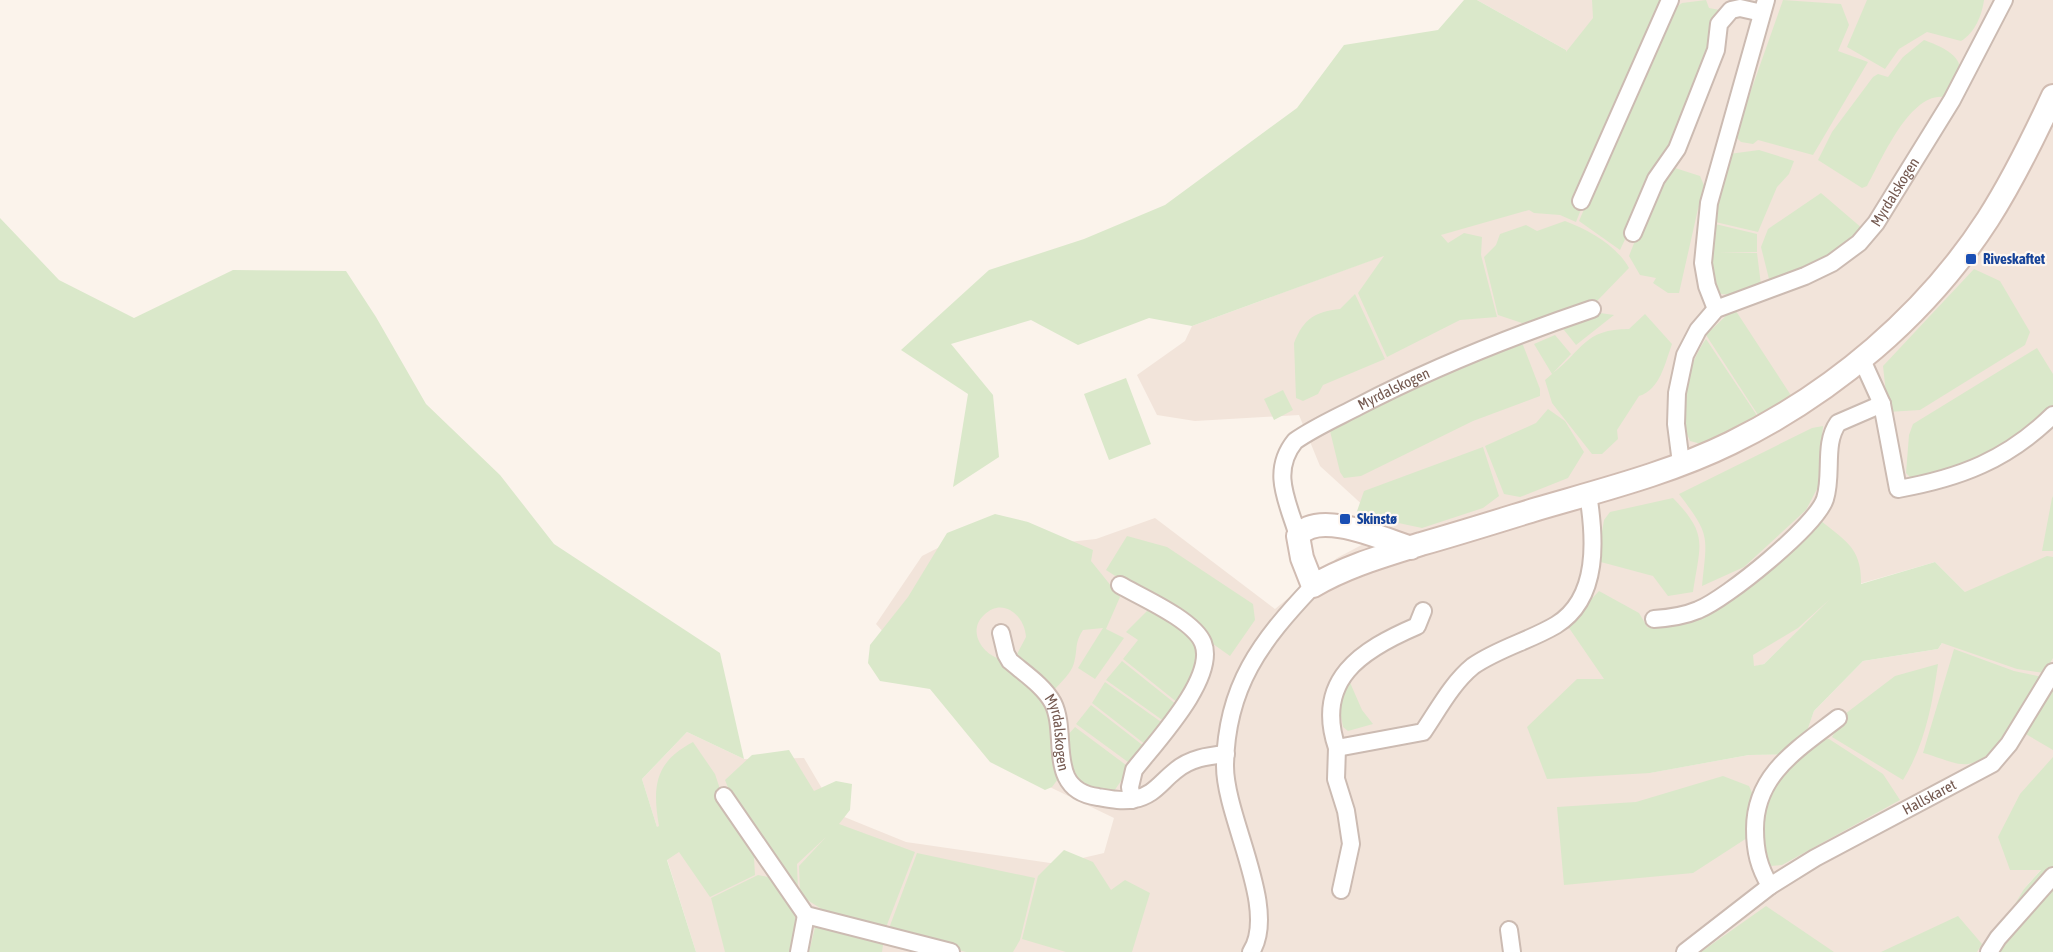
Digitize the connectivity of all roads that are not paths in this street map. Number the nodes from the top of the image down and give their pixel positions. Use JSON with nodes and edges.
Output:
{"nodes":[{"id":1,"x":1670,"y":0,"type":"edge"},
{"id":2,"x":2004,"y":0,"type":"edge"},
{"id":3,"x":1764,"y":6,"type":"edge"},
{"id":4,"x":2053,"y":96,"type":"edge"},
{"id":5,"x":1581,"y":201,"type":"dead end"},
{"id":6,"x":1633,"y":233,"type":"dead end"},
{"id":7,"x":1592,"y":309,"type":"dead end"},
{"id":8,"x":1716,"y":309,"type":"junction"},
{"id":9,"x":1862,"y":360,"type":"junction"},
{"id":10,"x":1882,"y":404,"type":"junction"},
{"id":11,"x":2053,"y":415,"type":"edge"},
{"id":12,"x":1681,"y":463,"type":"junction"},
{"id":13,"x":1588,"y":494,"type":"junction"},
{"id":14,"x":1298,"y":536,"type":"junction"},
{"id":15,"x":1411,"y":548,"type":"junction"},
{"id":16,"x":1120,"y":585,"type":"dead end"},
{"id":17,"x":1313,"y":586,"type":"junction"},
{"id":18,"x":1423,"y":611,"type":"dead end"},
{"id":19,"x":1653,"y":619,"type":"dead end"},
{"id":20,"x":1001,"y":633,"type":"dead end"},
{"id":21,"x":2053,"y":672,"type":"edge"},
{"id":22,"x":1838,"y":718,"type":"dead end"},
{"id":23,"x":1337,"y":748,"type":"junction"},
{"id":24,"x":1227,"y":754,"type":"junction"},
{"id":25,"x":724,"y":795,"type":"dead end"},
{"id":26,"x":1132,"y":800,"type":"junction"},
{"id":27,"x":2053,"y":876,"type":"edge"},
{"id":28,"x":1770,"y":886,"type":"junction"},
{"id":29,"x":1341,"y":890,"type":"dead end"},
{"id":30,"x":806,"y":915,"type":"junction"},
{"id":31,"x":1509,"y":930,"type":"dead end"},
{"id":32,"x":800,"y":952,"type":"edge"},
{"id":33,"x":951,"y":952,"type":"edge"},
{"id":34,"x":1251,"y":952,"type":"edge"},
{"id":35,"x":1512,"y":952,"type":"edge"},
{"id":36,"x":1685,"y":952,"type":"edge"},
{"id":37,"x":1989,"y":952,"type":"edge"}],
"edges":[{"from":1,"to":5,"type":"street"},
{"from":2,"to":8,"type":"street","name":"Myrdalskogen"},
{"from":3,"to":6,"type":"street"},
{"from":3,"to":8,"type":"street"},
{"from":4,"to":9,"type":"main road"},
{"from":7,"to":14,"type":"street","name":"Myrdalskogen"},
{"from":8,"to":12,"type":"street"},
{"from":9,"to":10,"type":"street"},
{"from":9,"to":12,"type":"main road"},
{"from":10,"to":11,"type":"street"},
{"from":10,"to":19,"type":"street"},
{"from":12,"to":13,"type":"main road"},
{"from":13,"to":15,"type":"main road"},
{"from":13,"to":23,"type":"street"},
{"from":14,"to":15,"type":"main road"},
{"from":14,"to":17,"type":"main road","name":"Myrdalskogen"},
{"from":15,"to":17,"type":"main road"},
{"from":16,"to":26,"type":"street"},
{"from":17,"to":24,"type":"street"},
{"from":18,"to":23,"type":"street"},
{"from":20,"to":26,"type":"street","name":"Myrdalskogen"},
{"from":21,"to":28,"type":"street","name":"Hallskaret"},
{"from":22,"to":28,"type":"street"},
{"from":23,"to":29,"type":"street"},
{"from":24,"to":26,"type":"street"},
{"from":24,"to":34,"type":"street"},
{"from":25,"to":30,"type":"street"},
{"from":27,"to":37,"type":"street"},
{"from":28,"to":36,"type":"street","name":"Hallskaret"},
{"from":30,"to":32,"type":"street"},
{"from":30,"to":33,"type":"street"},
{"from":31,"to":35,"type":"street"}]}
